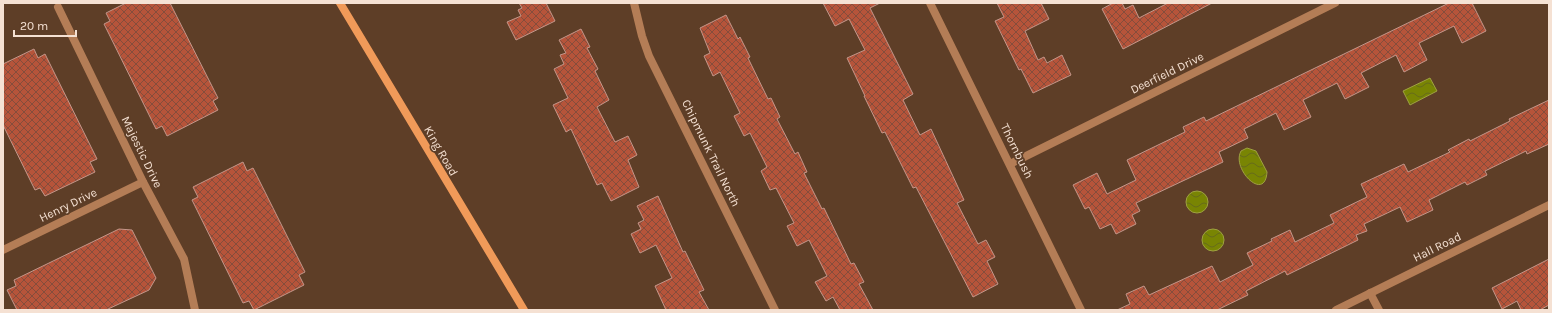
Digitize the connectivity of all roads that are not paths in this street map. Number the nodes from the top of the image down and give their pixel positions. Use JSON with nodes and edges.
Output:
{"nodes":[{"id":1,"x":340,"y":3,"type":"edge"},
{"id":2,"x":634,"y":3,"type":"edge"},
{"id":3,"x":930,"y":3,"type":"edge"},
{"id":4,"x":1335,"y":3,"type":"edge"},
{"id":5,"x":58,"y":7,"type":"dead end"},
{"id":6,"x":1010,"y":164,"type":"junction"},
{"id":7,"x":143,"y":182,"type":"junction"},
{"id":8,"x":1549,"y":205,"type":"edge"},
{"id":9,"x":3,"y":250,"type":"edge"},
{"id":10,"x":1370,"y":293,"type":"junction"},
{"id":11,"x":195,"y":310,"type":"edge"},
{"id":12,"x":524,"y":310,"type":"edge"},
{"id":13,"x":775,"y":310,"type":"edge"},
{"id":14,"x":1081,"y":310,"type":"edge"},
{"id":15,"x":1336,"y":310,"type":"edge"},
{"id":16,"x":1378,"y":310,"type":"edge"}],
"edges":[{"from":1,"to":12,"type":"main road","name":"King Road"},
{"from":2,"to":13,"type":"street","name":"Chipmunk Trail North"},
{"from":3,"to":6,"type":"street","name":"Thornbush"},
{"from":4,"to":6,"type":"street","name":"Deerfield Drive"},
{"from":5,"to":7,"type":"street","name":"Majestic Drive"},
{"from":6,"to":14,"type":"street","name":"Thornbush"},
{"from":7,"to":9,"type":"street","name":"Henry Drive"},
{"from":7,"to":11,"type":"street","name":"Majestic Drive"},
{"from":8,"to":10,"type":"street","name":"Hall Road"},
{"from":10,"to":15,"type":"street","name":"Hall Road"},
{"from":10,"to":16,"type":"street"}]}
